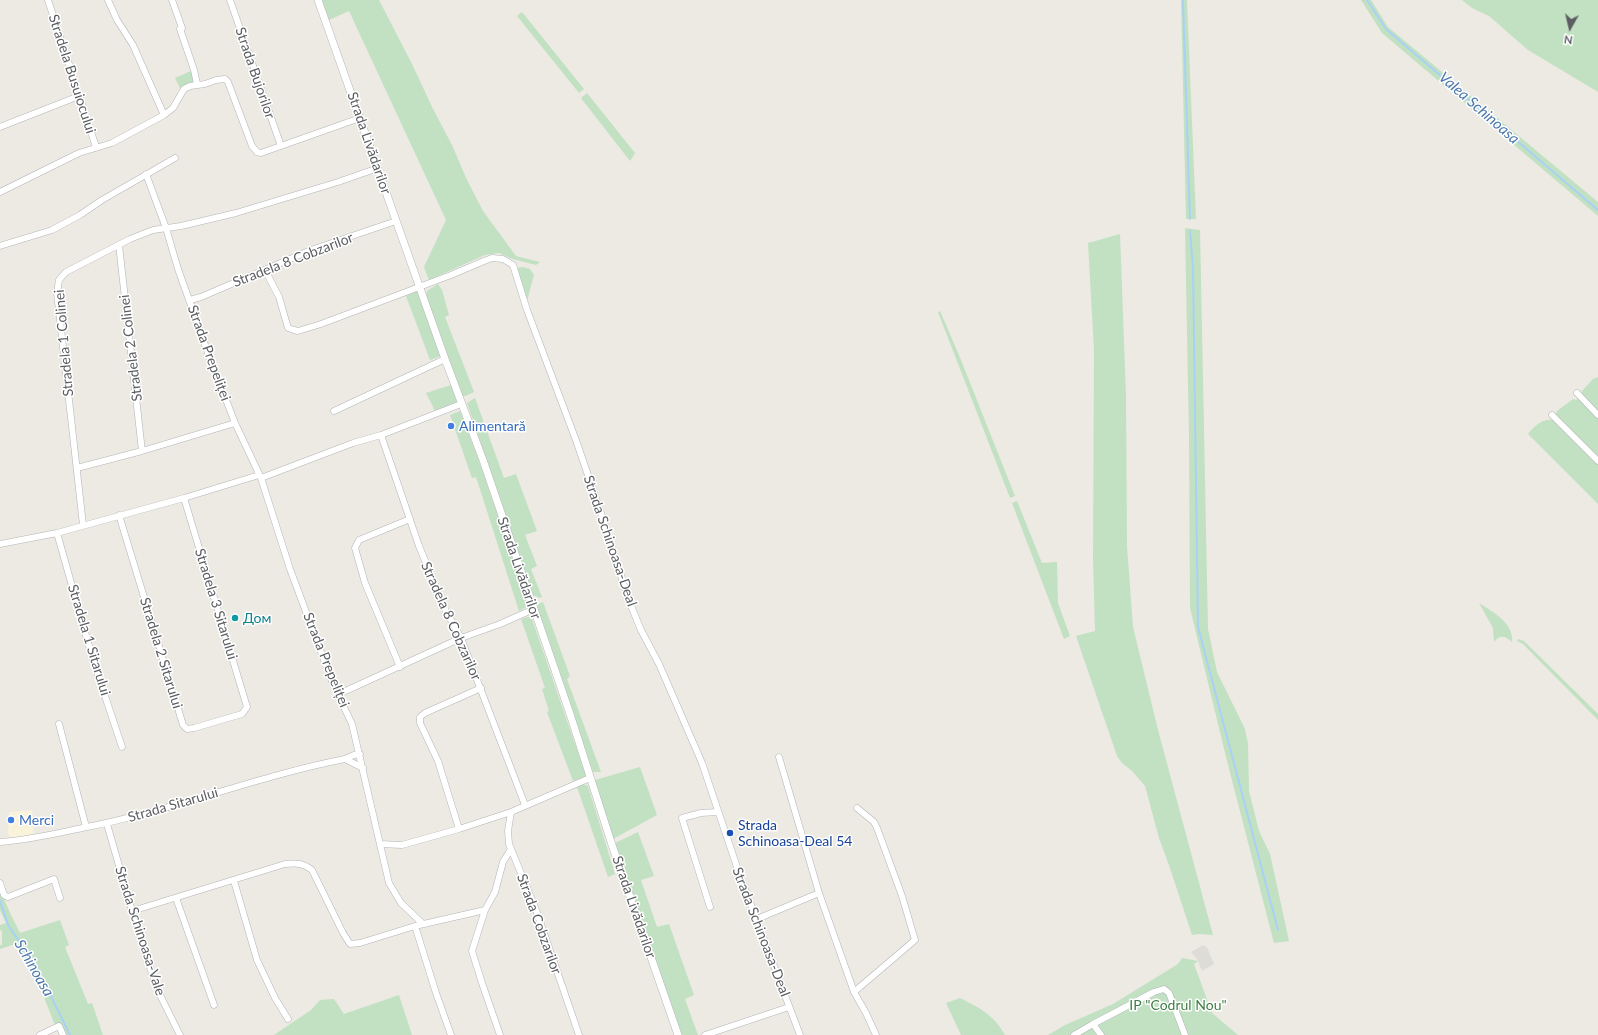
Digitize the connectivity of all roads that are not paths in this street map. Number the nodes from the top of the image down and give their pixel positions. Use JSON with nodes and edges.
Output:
{"nodes":[{"id":1,"x":48,"y":0,"type":"edge"},
{"id":2,"x":108,"y":0,"type":"edge"},
{"id":3,"x":172,"y":0,"type":"edge"},
{"id":4,"x":230,"y":0,"type":"edge"},
{"id":5,"x":318,"y":0,"type":"edge"},
{"id":6,"x":197,"y":84,"type":"junction"},
{"id":7,"x":79,"y":96,"type":"junction"},
{"id":8,"x":164,"y":115,"type":"junction"},
{"id":9,"x":360,"y":118,"type":"junction"},
{"id":10,"x":0,"y":127,"type":"edge"},
{"id":11,"x":280,"y":146,"type":"junction"},
{"id":12,"x":96,"y":147,"type":"junction"},
{"id":13,"x":175,"y":158,"type":"dead end"},
{"id":14,"x":378,"y":168,"type":"junction"},
{"id":15,"x":146,"y":174,"type":"junction"},
{"id":16,"x":0,"y":192,"type":"edge"},
{"id":17,"x":396,"y":221,"type":"junction"},
{"id":18,"x":166,"y":228,"type":"junction"},
{"id":19,"x":119,"y":245,"type":"junction"},
{"id":20,"x":0,"y":246,"type":"edge"},
{"id":21,"x":265,"y":270,"type":"junction"},
{"id":22,"x":420,"y":286,"type":"junction"},
{"id":23,"x":190,"y":300,"type":"junction"},
{"id":24,"x":445,"y":359,"type":"junction"},
{"id":25,"x":1576,"y":393,"type":"dead end"},
{"id":26,"x":461,"y":404,"type":"junction"},
{"id":27,"x":334,"y":411,"type":"dead end"},
{"id":28,"x":1552,"y":414,"type":"dead end"},
{"id":29,"x":1598,"y":415,"type":"edge"},
{"id":30,"x":235,"y":423,"type":"junction"},
{"id":31,"x":382,"y":435,"type":"junction"},
{"id":32,"x":142,"y":451,"type":"junction"},
{"id":33,"x":1598,"y":461,"type":"edge"},
{"id":34,"x":77,"y":468,"type":"junction"},
{"id":35,"x":260,"y":477,"type":"junction"},
{"id":36,"x":184,"y":498,"type":"junction"},
{"id":37,"x":119,"y":515,"type":"junction"},
{"id":38,"x":410,"y":519,"type":"junction"},
{"id":39,"x":83,"y":525,"type":"junction"},
{"id":40,"x":57,"y":532,"type":"junction"},
{"id":41,"x":0,"y":544,"type":"edge"},
{"id":42,"x":534,"y":609,"type":"junction"},
{"id":43,"x":461,"y":638,"type":"junction"},
{"id":44,"x":400,"y":667,"type":"junction"},
{"id":45,"x":481,"y":688,"type":"junction"},
{"id":46,"x":339,"y":694,"type":"junction"},
{"id":47,"x":246,"y":710,"type":"joint"},
{"id":48,"x":59,"y":724,"type":"dead end"},
{"id":49,"x":122,"y":747,"type":"dead end"},
{"id":50,"x":360,"y":754,"type":"junction"},
{"id":51,"x":779,"y":758,"type":"dead end"},
{"id":52,"x":345,"y":759,"type":"junction"},
{"id":53,"x":363,"y":768,"type":"junction"},
{"id":54,"x":590,"y":778,"type":"junction"},
{"id":55,"x":525,"y":805,"type":"junction"},
{"id":56,"x":857,"y":808,"type":"dead end"},
{"id":57,"x":511,"y":812,"type":"junction"},
{"id":58,"x":718,"y":812,"type":"junction"},
{"id":59,"x":107,"y":824,"type":"junction"},
{"id":60,"x":86,"y":827,"type":"junction"},
{"id":61,"x":459,"y":829,"type":"junction"},
{"id":62,"x":0,"y":842,"type":"edge"},
{"id":63,"x":380,"y":844,"type":"junction"},
{"id":64,"x":510,"y":849,"type":"junction"},
{"id":65,"x":234,"y":881,"type":"junction"},
{"id":66,"x":0,"y":883,"type":"edge"},
{"id":67,"x":819,"y":893,"type":"junction"},
{"id":68,"x":60,"y":898,"type":"dead end"},
{"id":69,"x":176,"y":898,"type":"junction"},
{"id":70,"x":710,"y":907,"type":"dead end"},
{"id":71,"x":485,"y":910,"type":"junction"},
{"id":72,"x":132,"y":911,"type":"junction"},
{"id":73,"x":757,"y":919,"type":"junction"},
{"id":74,"x":423,"y":924,"type":"junction"},
{"id":75,"x":416,"y":926,"type":"junction"},
{"id":76,"x":854,"y":992,"type":"junction"},
{"id":77,"x":214,"y":1004,"type":"dead end"},
{"id":78,"x":789,"y":1007,"type":"junction"},
{"id":79,"x":288,"y":1019,"type":"dead end"},
{"id":80,"x":1093,"y":1024,"type":"junction"},
{"id":81,"x":40,"y":1035,"type":"edge"},
{"id":82,"x":63,"y":1035,"type":"edge"},
{"id":83,"x":180,"y":1035,"type":"edge"},
{"id":84,"x":451,"y":1035,"type":"edge"},
{"id":85,"x":500,"y":1035,"type":"edge"},
{"id":86,"x":579,"y":1035,"type":"edge"},
{"id":87,"x":678,"y":1035,"type":"edge"},
{"id":88,"x":704,"y":1035,"type":"edge"},
{"id":89,"x":800,"y":1035,"type":"edge"},
{"id":90,"x":876,"y":1035,"type":"edge"},
{"id":91,"x":1074,"y":1035,"type":"edge"},
{"id":92,"x":1101,"y":1035,"type":"edge"},
{"id":93,"x":1185,"y":1035,"type":"edge"}],
"edges":[{"from":1,"to":7,"type":"street","name":"Stradela Busuiocului"},
{"from":2,"to":8,"type":"street"},
{"from":3,"to":6,"type":"street"},
{"from":4,"to":11,"type":"street","name":"Strada Bujorilor"},
{"from":5,"to":9,"type":"street","name":"Strada Livădarilor"},
{"from":6,"to":8,"type":"street","name":"Stradela Busuiocului"},
{"from":6,"to":11,"type":"street"},
{"from":7,"to":10,"type":"street"},
{"from":7,"to":12,"type":"street","name":"Stradela Busuiocului"},
{"from":8,"to":12,"type":"street","name":"Stradela Busuiocului"},
{"from":9,"to":11,"type":"street"},
{"from":9,"to":14,"type":"street","name":"Strada Livădarilor"},
{"from":12,"to":16,"type":"street","name":"Stradela Busuiocului"},
{"from":13,"to":15,"type":"street"},
{"from":14,"to":17,"type":"street","name":"Strada Livădarilor"},
{"from":14,"to":18,"type":"street"},
{"from":15,"to":18,"type":"street","name":"Strada Prepeliței"},
{"from":15,"to":20,"type":"street"},
{"from":17,"to":21,"type":"street","name":"Stradela 8 Cobzarilor"},
{"from":17,"to":22,"type":"street","name":"Strada Livădarilor"},
{"from":18,"to":19,"type":"street","name":"Stradela 1 Colinei"},
{"from":18,"to":23,"type":"street","name":"Strada Prepeliței"},
{"from":19,"to":32,"type":"street","name":"Stradela 2 Colinei"},
{"from":19,"to":34,"type":"street","name":"Stradela 1 Colinei"},
{"from":21,"to":22,"type":"street"},
{"from":21,"to":23,"type":"street","name":"Stradela 8 Cobzarilor"},
{"from":22,"to":24,"type":"street","name":"Strada Livădarilor"},
{"from":22,"to":58,"type":"street","name":"Strada Schinoasa-Deal"},
{"from":23,"to":30,"type":"street","name":"Strada Prepeliței"},
{"from":24,"to":26,"type":"street","name":"Strada Livădarilor"},
{"from":24,"to":27,"type":"street"},
{"from":25,"to":29,"type":"street"},
{"from":26,"to":31,"type":"street"},
{"from":26,"to":42,"type":"street","name":"Strada Livădarilor"},
{"from":28,"to":33,"type":"street"},
{"from":30,"to":32,"type":"street"},
{"from":30,"to":35,"type":"street","name":"Strada Prepeliței"},
{"from":31,"to":35,"type":"street"},
{"from":31,"to":38,"type":"street","name":"Stradela 8 Cobzarilor"},
{"from":32,"to":34,"type":"street"},
{"from":34,"to":39,"type":"street","name":"Stradela 1 Colinei"},
{"from":35,"to":36,"type":"street"},
{"from":35,"to":46,"type":"street","name":"Strada Prepeliței"},
{"from":36,"to":37,"type":"street"},
{"from":36,"to":47,"type":"street","name":"Stradela 3 Sitarului"},
{"from":37,"to":39,"type":"street"},
{"from":37,"to":47,"type":"street","name":"Stradela 2 Sitarului"},
{"from":38,"to":43,"type":"street","name":"Stradela 8 Cobzarilor"},
{"from":38,"to":44,"type":"street"},
{"from":39,"to":40,"type":"street"},
{"from":40,"to":41,"type":"street"},
{"from":40,"to":49,"type":"street","name":"Stradela 1 Sitarului"},
{"from":42,"to":43,"type":"street"},
{"from":42,"to":54,"type":"street","name":"Strada Livădarilor"},
{"from":43,"to":44,"type":"street"},
{"from":43,"to":45,"type":"street","name":"Stradela 8 Cobzarilor"},
{"from":44,"to":46,"type":"street"},
{"from":45,"to":55,"type":"street","name":"Stradela 8 Cobzarilor"},
{"from":45,"to":61,"type":"street"},
{"from":46,"to":50,"type":"street","name":"Strada Prepeliței"},
{"from":48,"to":60,"type":"street"},
{"from":50,"to":52,"type":"street","name":"Strada Sitarului"},
{"from":50,"to":53,"type":"street","name":"Strada Prepeliței"},
{"from":51,"to":67,"type":"street"},
{"from":52,"to":53,"type":"street"},
{"from":52,"to":59,"type":"street","name":"Strada Sitarului"},
{"from":53,"to":63,"type":"street","name":"Strada Prepeliței"},
{"from":54,"to":55,"type":"street"},
{"from":54,"to":87,"type":"street","name":"Strada Livădarilor"},
{"from":55,"to":57,"type":"street"},
{"from":56,"to":76,"type":"street"},
{"from":57,"to":61,"type":"street"},
{"from":57,"to":64,"type":"street","name":"Strada Cobzarilor"},
{"from":58,"to":70,"type":"street"},
{"from":58,"to":73,"type":"street","name":"Strada Schinoasa-Deal"},
{"from":59,"to":60,"type":"street","name":"Strada Sitarului"},
{"from":59,"to":72,"type":"street","name":"Strada Schinoasa-Vale"},
{"from":60,"to":62,"type":"street","name":"Strada Sitarului"},
{"from":61,"to":63,"type":"street"},
{"from":63,"to":74,"type":"street","name":"Strada Prepeliței"},
{"from":64,"to":71,"type":"street"},
{"from":64,"to":86,"type":"street","name":"Strada Cobzarilor"},
{"from":65,"to":69,"type":"street"},
{"from":65,"to":75,"type":"street"},
{"from":65,"to":79,"type":"street"},
{"from":66,"to":68,"type":"street"},
{"from":67,"to":73,"type":"street"},
{"from":67,"to":76,"type":"street"},
{"from":69,"to":72,"type":"street"},
{"from":69,"to":77,"type":"street"},
{"from":71,"to":74,"type":"street"},
{"from":71,"to":85,"type":"street"},
{"from":72,"to":83,"type":"street","name":"Strada Schinoasa-Vale"},
{"from":73,"to":78,"type":"street","name":"Strada Schinoasa-Deal"},
{"from":74,"to":75,"type":"street"},
{"from":75,"to":84,"type":"street"},
{"from":76,"to":90,"type":"street"},
{"from":78,"to":88,"type":"street","name":"Strada Schinoasa-Deal"},
{"from":78,"to":89,"type":"street","name":"Strada Schinoasa-Deal"},
{"from":80,"to":91,"type":"street"},
{"from":80,"to":92,"type":"street"},
{"from":80,"to":93,"type":"street"},
{"from":81,"to":82,"type":"street"}]}
